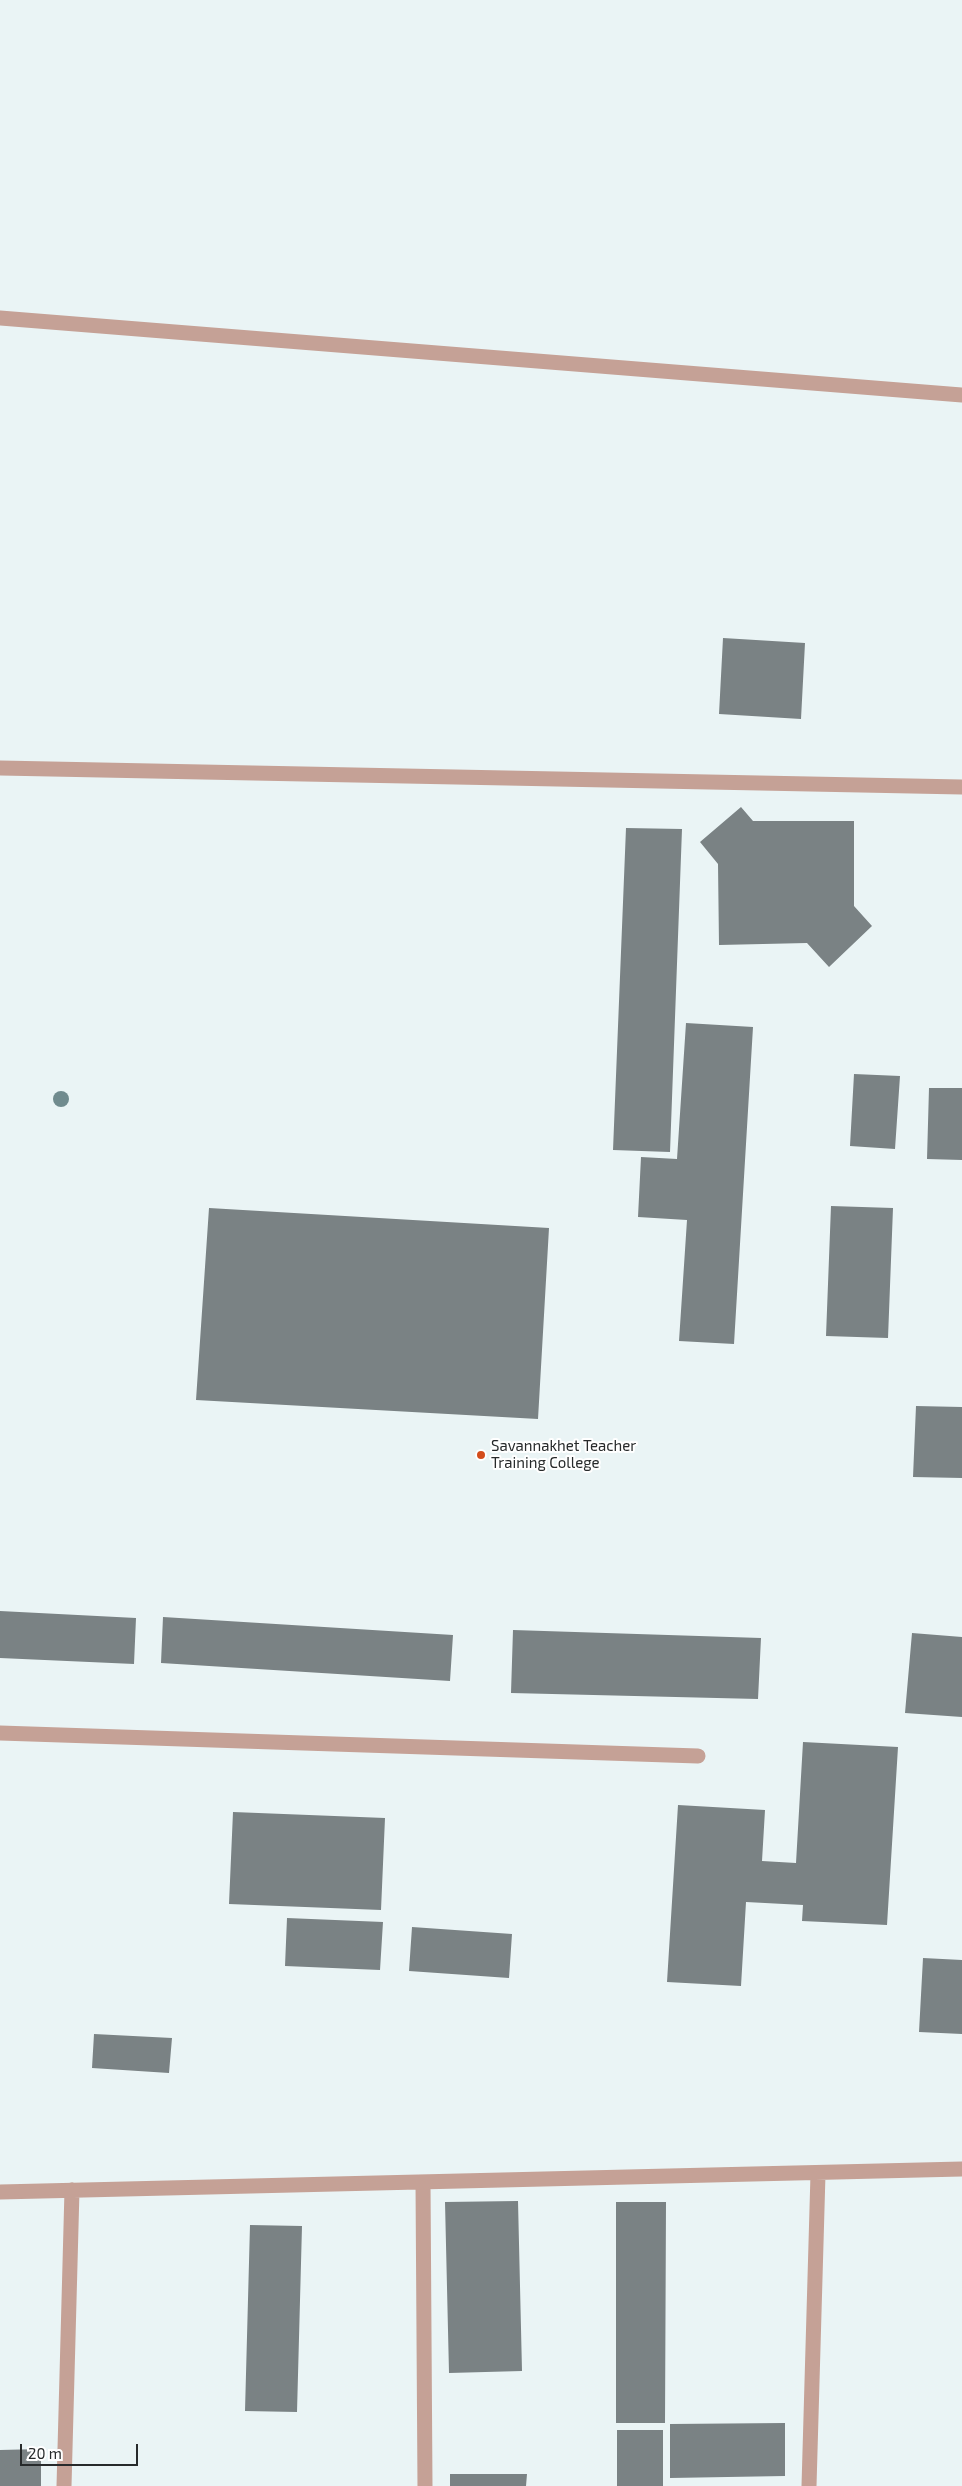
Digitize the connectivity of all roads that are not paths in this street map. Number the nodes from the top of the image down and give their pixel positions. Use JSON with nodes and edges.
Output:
{"nodes":[{"id":1,"x":0,"y":318,"type":"edge"},
{"id":2,"x":962,"y":395,"type":"edge"},
{"id":3,"x":0,"y":768,"type":"edge"},
{"id":4,"x":962,"y":787,"type":"edge"},
{"id":5,"x":0,"y":1732,"type":"edge"},
{"id":6,"x":698,"y":1756,"type":"dead end"},
{"id":7,"x":962,"y":2169,"type":"edge"},
{"id":8,"x":818,"y":2174,"type":"junction"},
{"id":9,"x":423,"y":2182,"type":"junction"},
{"id":10,"x":72,"y":2190,"type":"junction"},
{"id":11,"x":0,"y":2192,"type":"edge"},
{"id":12,"x":64,"y":2486,"type":"edge"},
{"id":13,"x":425,"y":2486,"type":"edge"},
{"id":14,"x":809,"y":2486,"type":"edge"}],
"edges":[{"from":1,"to":2,"type":"street"},
{"from":3,"to":4,"type":"street"},
{"from":5,"to":6,"type":"street"},
{"from":7,"to":8,"type":"street"},
{"from":8,"to":9,"type":"street"},
{"from":8,"to":14,"type":"street"},
{"from":9,"to":10,"type":"street"},
{"from":9,"to":13,"type":"street"},
{"from":10,"to":11,"type":"street"},
{"from":10,"to":12,"type":"street"}]}
